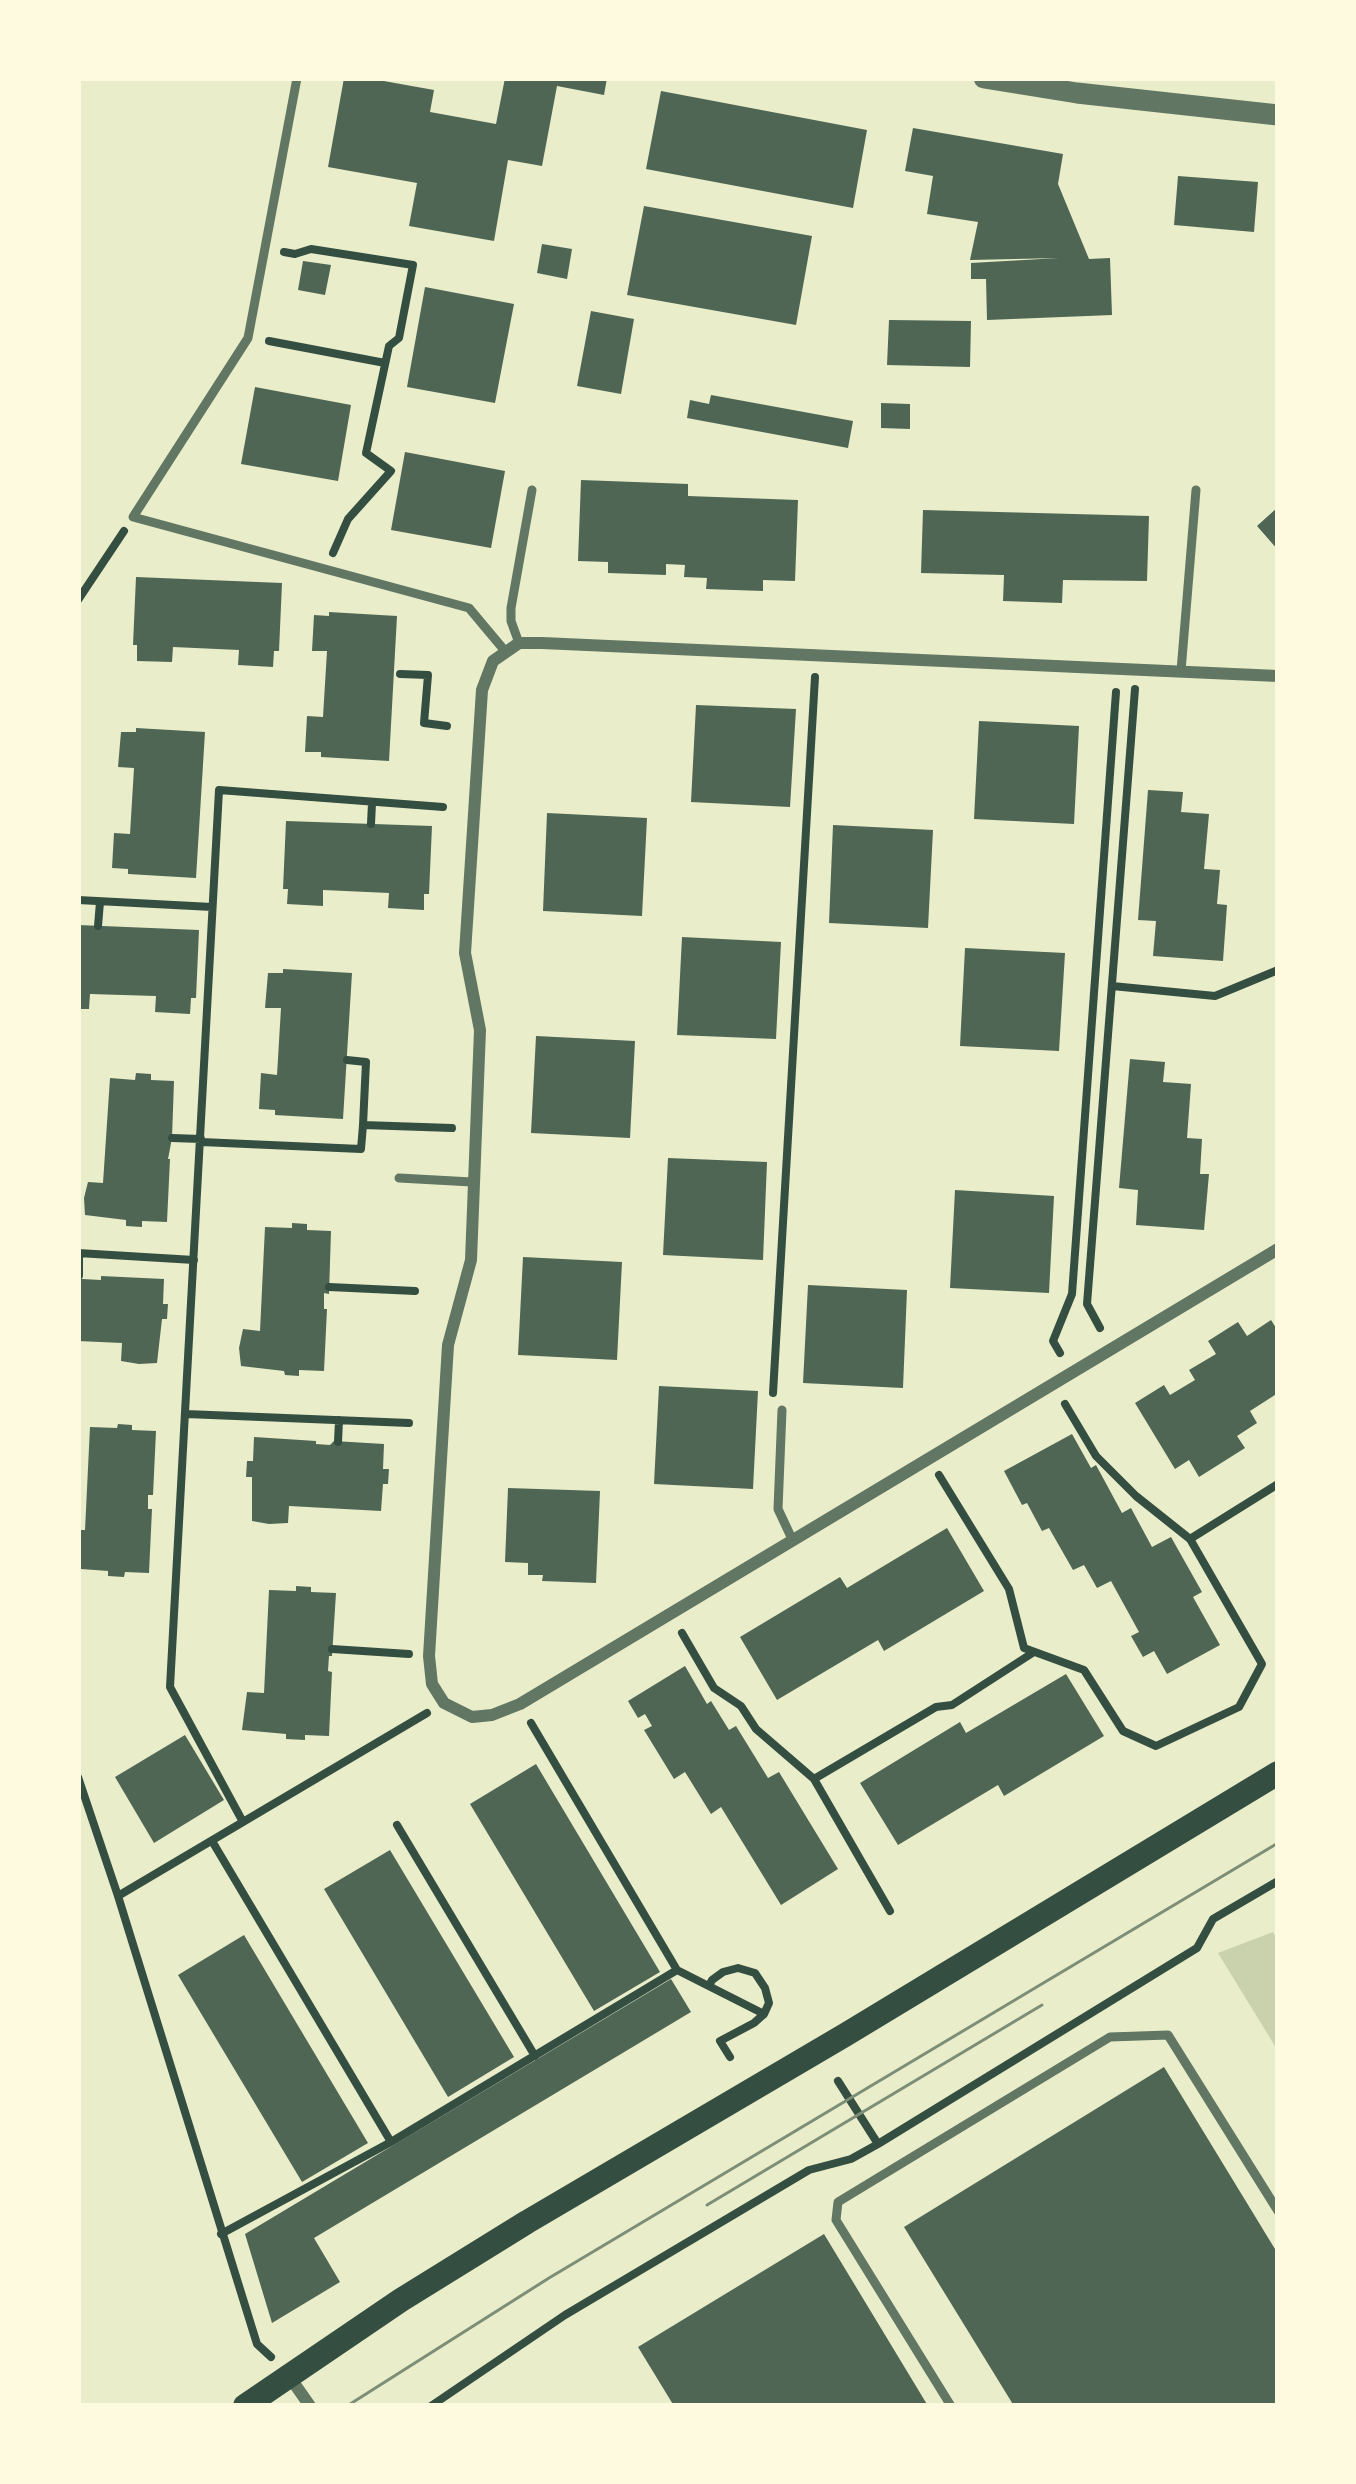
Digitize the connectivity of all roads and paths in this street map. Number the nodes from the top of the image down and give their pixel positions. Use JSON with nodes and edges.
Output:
{"nodes":[{"id":1,"x":297,"y":78,"type":"edge"},
{"id":2,"x":983,"y":78,"type":"edge"},
{"id":3,"x":1278,"y":115,"type":"edge"},
{"id":4,"x":265,"y":248,"type":"junction"},
{"id":5,"x":248,"y":338,"type":"junction"},
{"id":6,"x":385,"y":362,"type":"junction"},
{"id":7,"x":532,"y":490,"type":"dead end"},
{"id":8,"x":1196,"y":490,"type":"dead end"},
{"id":9,"x":133,"y":518,"type":"junction"},
{"id":10,"x":329,"y":570,"type":"junction"},
{"id":11,"x":78,"y":600,"type":"edge"},
{"id":12,"x":519,"y":643,"type":"junction"},
{"id":13,"x":506,"y":650,"type":"junction"},
{"id":14,"x":1181,"y":671,"type":"junction"},
{"id":15,"x":400,"y":674,"type":"dead end"},
{"id":16,"x":815,"y":675,"type":"dead end"},
{"id":17,"x":1278,"y":676,"type":"edge"},
{"id":18,"x":1117,"y":686,"type":"dead end"},
{"id":19,"x":1135,"y":687,"type":"dead end"},
{"id":20,"x":446,"y":726,"type":"dead end"},
{"id":21,"x":202,"y":789,"type":"dead end"},
{"id":22,"x":219,"y":790,"type":"junction"},
{"id":23,"x":372,"y":803,"type":"junction"},
{"id":24,"x":443,"y":807,"type":"dead end"},
{"id":25,"x":371,"y":824,"type":"dead end"},
{"id":26,"x":78,"y":900,"type":"edge"},
{"id":27,"x":100,"y":902,"type":"junction"},
{"id":28,"x":212,"y":907,"type":"junction"},
{"id":29,"x":98,"y":926,"type":"dead end"},
{"id":30,"x":1278,"y":970,"type":"edge"},
{"id":31,"x":1112,"y":986,"type":"junction"},
{"id":32,"x":347,"y":1060,"type":"dead end"},
{"id":33,"x":363,"y":1124,"type":"junction"},
{"id":34,"x":454,"y":1128,"type":"dead end"},
{"id":35,"x":172,"y":1138,"type":"dead end"},
{"id":36,"x":201,"y":1141,"type":"junction"},
{"id":37,"x":399,"y":1178,"type":"dead end"},
{"id":38,"x":472,"y":1183,"type":"junction"},
{"id":39,"x":1278,"y":1250,"type":"edge"},
{"id":40,"x":79,"y":1253,"type":"edge"},
{"id":41,"x":194,"y":1260,"type":"junction"},
{"id":42,"x":79,"y":1275,"type":"edge"},
{"id":43,"x":329,"y":1288,"type":"dead end"},
{"id":44,"x":416,"y":1292,"type":"dead end"},
{"id":45,"x":1101,"y":1330,"type":"dead end"},
{"id":46,"x":1060,"y":1355,"type":"dead end"},
{"id":47,"x":782,"y":1410,"type":"joint"},
{"id":48,"x":1070,"y":1413,"type":"dead end"},
{"id":49,"x":186,"y":1414,"type":"junction"},
{"id":50,"x":339,"y":1420,"type":"junction"},
{"id":51,"x":409,"y":1423,"type":"dead end"},
{"id":52,"x":338,"y":1442,"type":"dead end"},
{"id":53,"x":938,"y":1474,"type":"dead end"},
{"id":54,"x":1278,"y":1484,"type":"edge"},
{"id":55,"x":1190,"y":1539,"type":"junction"},
{"id":56,"x":793,"y":1541,"type":"junction"},
{"id":57,"x":688,"y":1645,"type":"dead end"},
{"id":58,"x":332,"y":1649,"type":"dead end"},
{"id":59,"x":1034,"y":1652,"type":"junction"},
{"id":60,"x":396,"y":1653,"type":"dead end"},
{"id":61,"x":444,"y":1702,"type":"junction"},
{"id":62,"x":529,"y":1719,"type":"dead end"},
{"id":63,"x":1278,"y":1773,"type":"edge"},
{"id":64,"x":78,"y":1778,"type":"edge"},
{"id":65,"x":814,"y":1780,"type":"junction"},
{"id":66,"x":243,"y":1822,"type":"junction"},
{"id":67,"x":397,"y":1825,"type":"dead end"},
{"id":68,"x":212,"y":1841,"type":"junction"},
{"id":69,"x":1278,"y":1881,"type":"edge"},
{"id":70,"x":118,"y":1896,"type":"junction"},
{"id":71,"x":890,"y":1911,"type":"dead end"},
{"id":72,"x":677,"y":1970,"type":"junction"},
{"id":73,"x":709,"y":1986,"type":"junction"},
{"id":74,"x":764,"y":2014,"type":"junction"},
{"id":75,"x":535,"y":2056,"type":"junction"},
{"id":76,"x":730,"y":2057,"type":"dead end"},
{"id":77,"x":838,"y":2081,"type":"dead end"},
{"id":78,"x":391,"y":2142,"type":"junction"},
{"id":79,"x":878,"y":2144,"type":"junction"},
{"id":80,"x":1278,"y":2212,"type":"edge"},
{"id":81,"x":221,"y":2234,"type":"junction"},
{"id":82,"x":289,"y":2375,"type":"junction"},
{"id":83,"x":245,"y":2406,"type":"edge"},
{"id":84,"x":310,"y":2406,"type":"edge"},
{"id":85,"x":431,"y":2406,"type":"edge"},
{"id":86,"x":951,"y":2406,"type":"edge"}],
"edges":[{"from":1,"to":4,"type":"lane"},
{"from":2,"to":3,"type":"street"},
{"from":4,"to":5,"type":"lane"},
{"from":4,"to":6,"type":"path"},
{"from":5,"to":6,"type":"path"},
{"from":5,"to":9,"type":"lane"},
{"from":6,"to":10,"type":"path"},
{"from":7,"to":12,"type":"lane"},
{"from":8,"to":14,"type":"lane"},
{"from":9,"to":10,"type":"lane"},
{"from":9,"to":11,"type":"path"},
{"from":10,"to":13,"type":"lane"},
{"from":12,"to":13,"type":"street"},
{"from":12,"to":14,"type":"street"},
{"from":13,"to":38,"type":"street"},
{"from":14,"to":17,"type":"street"},
{"from":15,"to":20,"type":"path"},
{"from":16,"to":47,"type":"path"},
{"from":18,"to":46,"type":"path"},
{"from":19,"to":31,"type":"path"},
{"from":21,"to":22,"type":"path"},
{"from":22,"to":23,"type":"path"},
{"from":22,"to":28,"type":"path"},
{"from":23,"to":24,"type":"path"},
{"from":23,"to":25,"type":"path"},
{"from":26,"to":27,"type":"path"},
{"from":27,"to":28,"type":"path"},
{"from":27,"to":29,"type":"path"},
{"from":28,"to":36,"type":"path"},
{"from":30,"to":31,"type":"path"},
{"from":31,"to":45,"type":"path"},
{"from":32,"to":33,"type":"path"},
{"from":33,"to":34,"type":"path"},
{"from":33,"to":36,"type":"path"},
{"from":35,"to":36,"type":"path"},
{"from":36,"to":41,"type":"path"},
{"from":37,"to":38,"type":"lane"},
{"from":38,"to":61,"type":"street"},
{"from":39,"to":56,"type":"street"},
{"from":40,"to":41,"type":"path"},
{"from":40,"to":42,"type":"path"},
{"from":41,"to":49,"type":"path"},
{"from":43,"to":44,"type":"path"},
{"from":47,"to":56,"type":"lane"},
{"from":48,"to":55,"type":"path"},
{"from":49,"to":50,"type":"path"},
{"from":49,"to":66,"type":"path"},
{"from":50,"to":51,"type":"path"},
{"from":50,"to":52,"type":"path"},
{"from":53,"to":59,"type":"path"},
{"from":54,"to":55,"type":"path"},
{"from":55,"to":59,"type":"path"},
{"from":56,"to":61,"type":"street"},
{"from":57,"to":65,"type":"path"},
{"from":58,"to":60,"type":"path"},
{"from":59,"to":65,"type":"path"},
{"from":61,"to":66,"type":"path"},
{"from":62,"to":72,"type":"path"},
{"from":63,"to":82,"type":"main road"},
{"from":64,"to":70,"type":"path"},
{"from":65,"to":71,"type":"path"},
{"from":66,"to":68,"type":"path"},
{"from":67,"to":75,"type":"path"},
{"from":68,"to":70,"type":"path"},
{"from":68,"to":78,"type":"path"},
{"from":69,"to":79,"type":"path"},
{"from":70,"to":81,"type":"path"},
{"from":72,"to":73,"type":"path"},
{"from":72,"to":75,"type":"path"},
{"from":73,"to":74,"type":"path"},
{"from":73,"to":74,"type":"path"},
{"from":74,"to":76,"type":"path"},
{"from":75,"to":78,"type":"path"},
{"from":77,"to":79,"type":"path"},
{"from":78,"to":81,"type":"path"},
{"from":79,"to":85,"type":"path"},
{"from":80,"to":86,"type":"lane"},
{"from":81,"to":82,"type":"path"},
{"from":82,"to":83,"type":"main road"},
{"from":82,"to":84,"type":"street"}]}
